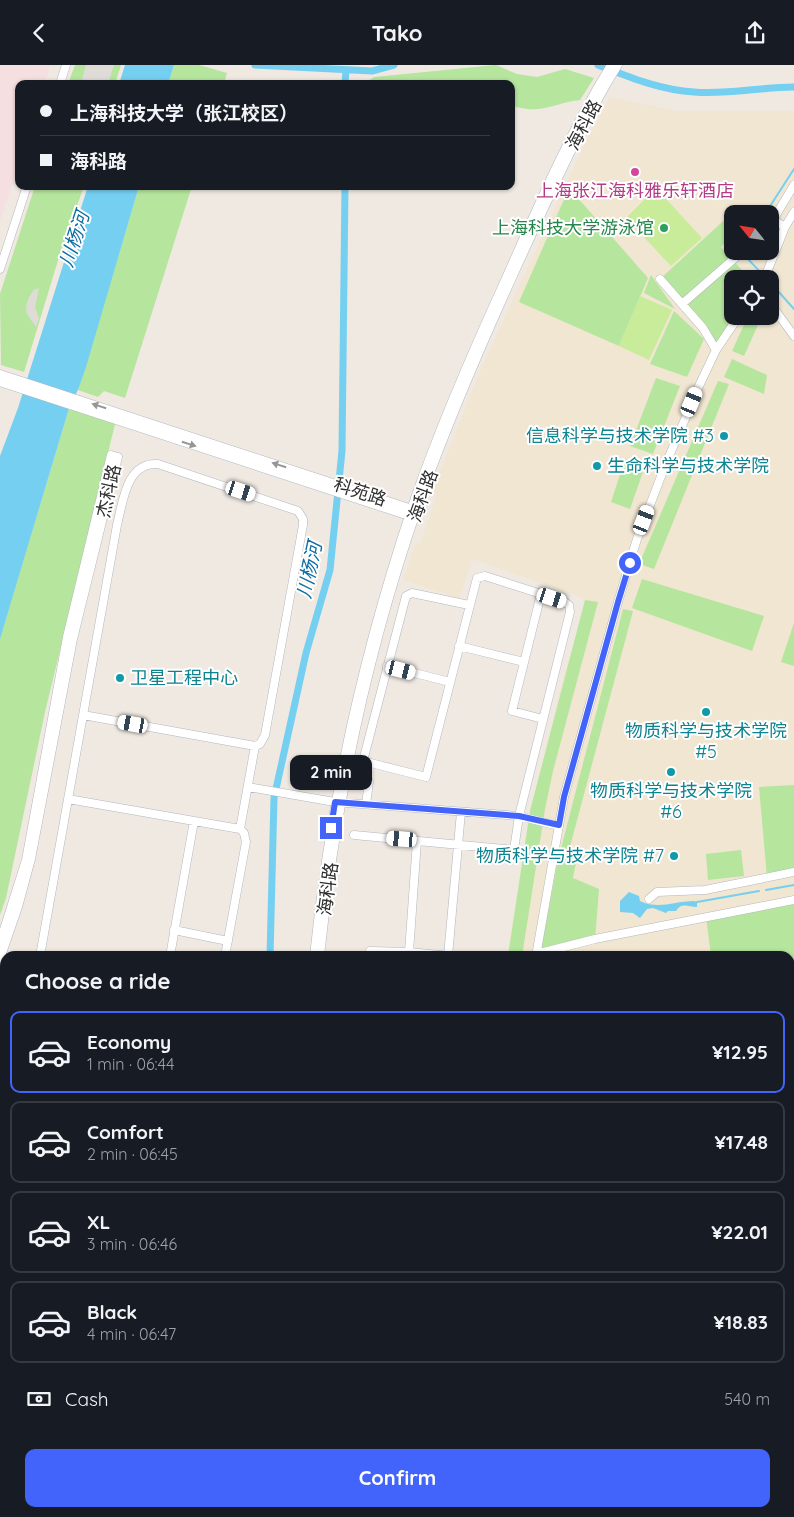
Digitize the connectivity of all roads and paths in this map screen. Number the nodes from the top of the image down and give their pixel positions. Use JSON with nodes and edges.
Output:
{"nodes":[{"id":1,"x":66,"y":65,"type":"edge"},
{"id":2,"x":611,"y":65,"type":"edge"},
{"id":3,"x":618,"y":65,"type":"edge"},
{"id":4,"x":61,"y":80,"type":"edge"},
{"id":5,"x":604,"y":81,"type":"junction"},
{"id":6,"x":794,"y":185,"type":"edge"},
{"id":7,"x":26,"y":190,"type":"edge"},
{"id":8,"x":779,"y":210,"type":"edge"},
{"id":9,"x":794,"y":212,"type":"edge"},
{"id":10,"x":779,"y":225,"type":"edge"},
{"id":11,"x":785,"y":227,"type":"junction"},
{"id":12,"x":734,"y":260,"type":"edge"},
{"id":13,"x":0,"y":269,"type":"edge"},
{"id":14,"x":768,"y":270,"type":"edge"},
{"id":15,"x":660,"y":279,"type":"dead end"},
{"id":16,"x":682,"y":304,"type":"junction"},
{"id":17,"x":779,"y":315,"type":"edge"},
{"id":18,"x":733,"y":325,"type":"edge"},
{"id":19,"x":794,"y":336,"type":"edge"},
{"id":20,"x":716,"y":350,"type":"junction"},
{"id":21,"x":0,"y":374,"type":"edge"},
{"id":22,"x":0,"y":382,"type":"edge"},
{"id":23,"x":144,"y":425,"type":"junction"},
{"id":24,"x":412,"y":513,"type":"junction"},
{"id":25,"x":541,"y":594,"type":"junction"},
{"id":26,"x":469,"y":605,"type":"junction"},
{"id":27,"x":460,"y":646,"type":"junction"},
{"id":28,"x":524,"y":662,"type":"junction"},
{"id":29,"x":387,"y":666,"type":"junction"},
{"id":30,"x":450,"y":682,"type":"junction"},
{"id":31,"x":83,"y":715,"type":"junction"},
{"id":32,"x":543,"y":719,"type":"junction"},
{"id":33,"x":255,"y":746,"type":"junction"},
{"id":34,"x":363,"y":761,"type":"junction"},
{"id":35,"x":248,"y":787,"type":"junction"},
{"id":36,"x":68,"y":799,"type":"junction"},
{"id":37,"x":338,"y":802,"type":"junction"},
{"id":38,"x":366,"y":804,"type":"junction"},
{"id":39,"x":462,"y":812,"type":"junction"},
{"id":40,"x":519,"y":816,"type":"junction"},
{"id":41,"x":194,"y":821,"type":"junction"},
{"id":42,"x":559,"y":825,"type":"junction"},
{"id":43,"x":240,"y":829,"type":"junction"},
{"id":44,"x":354,"y":835,"type":"dead end"},
{"id":45,"x":418,"y":841,"type":"junction"},
{"id":46,"x":459,"y":845,"type":"junction"},
{"id":47,"x":794,"y":872,"type":"edge"},
{"id":48,"x":649,"y":899,"type":"dead end"},
{"id":49,"x":794,"y":899,"type":"edge"},
{"id":50,"x":174,"y":930,"type":"junction"},
{"id":51,"x":228,"y":941,"type":"junction"},
{"id":52,"x":0,"y":942,"type":"edge"},
{"id":53,"x":3,"y":951,"type":"edge"},
{"id":54,"x":41,"y":951,"type":"edge"},
{"id":55,"x":171,"y":951,"type":"edge"},
{"id":56,"x":226,"y":951,"type":"edge"},
{"id":57,"x":315,"y":951,"type":"edge"},
{"id":58,"x":321,"y":951,"type":"edge"},
{"id":59,"x":409,"y":951,"type":"edge"},
{"id":60,"x":448,"y":951,"type":"edge"},
{"id":61,"x":537,"y":951,"type":"edge"},
{"id":62,"x":550,"y":951,"type":"edge"}],
"edges":[{"from":1,"to":4,"type":"street"},
{"from":2,"to":5,"type":"street","name":"海科路"},
{"from":3,"to":5,"type":"street","name":"海科路"},
{"from":5,"to":24,"type":"street","name":"海科路"},
{"from":6,"to":8,"type":"street"},
{"from":7,"to":13,"type":"street"},
{"from":9,"to":11,"type":"street"},
{"from":10,"to":11,"type":"street"},
{"from":11,"to":14,"type":"street"},
{"from":12,"to":16,"type":"street"},
{"from":15,"to":16,"type":"street"},
{"from":16,"to":20,"type":"street"},
{"from":17,"to":19,"type":"street"},
{"from":18,"to":20,"type":"street"},
{"from":20,"to":42,"type":"street"},
{"from":23,"to":21,"type":"street","name":"科苑路","one_way":true},
{"from":22,"to":23,"type":"street","name":"科苑路"},
{"from":23,"to":24,"type":"street","name":"科苑路"},
{"from":24,"to":37,"type":"street","name":"海科路"},
{"from":25,"to":26,"type":"street"},
{"from":25,"to":28,"type":"street"},
{"from":25,"to":32,"type":"street"},
{"from":26,"to":27,"type":"street"},
{"from":26,"to":29,"type":"street"},
{"from":27,"to":28,"type":"street"},
{"from":27,"to":30,"type":"street"},
{"from":28,"to":32,"type":"street"},
{"from":29,"to":30,"type":"street"},
{"from":29,"to":34,"type":"street"},
{"from":30,"to":34,"type":"street"},
{"from":31,"to":33,"type":"street"},
{"from":31,"to":33,"type":"street"},
{"from":31,"to":36,"type":"street"},
{"from":32,"to":40,"type":"street"},
{"from":33,"to":35,"type":"street"},
{"from":34,"to":38,"type":"street"},
{"from":35,"to":37,"type":"street"},
{"from":35,"to":43,"type":"street"},
{"from":36,"to":41,"type":"street"},
{"from":36,"to":54,"type":"street"},
{"from":37,"to":38,"type":"street"},
{"from":37,"to":57,"type":"street","name":"海科路"},
{"from":37,"to":58,"type":"street","name":"海科路"},
{"from":38,"to":39,"type":"street"},
{"from":39,"to":40,"type":"street"},
{"from":39,"to":46,"type":"street"},
{"from":40,"to":42,"type":"street"},
{"from":40,"to":46,"type":"street"},
{"from":41,"to":43,"type":"street"},
{"from":41,"to":50,"type":"street"},
{"from":42,"to":61,"type":"street"},
{"from":43,"to":51,"type":"street"},
{"from":44,"to":45,"type":"street"},
{"from":45,"to":46,"type":"street"},
{"from":45,"to":59,"type":"street"},
{"from":46,"to":60,"type":"street"},
{"from":47,"to":48,"type":"street"},
{"from":49,"to":62,"type":"street"},
{"from":50,"to":51,"type":"street"},
{"from":50,"to":55,"type":"street"},
{"from":51,"to":56,"type":"street"},
{"from":52,"to":53,"type":"street","name":"杰科路"}]}
